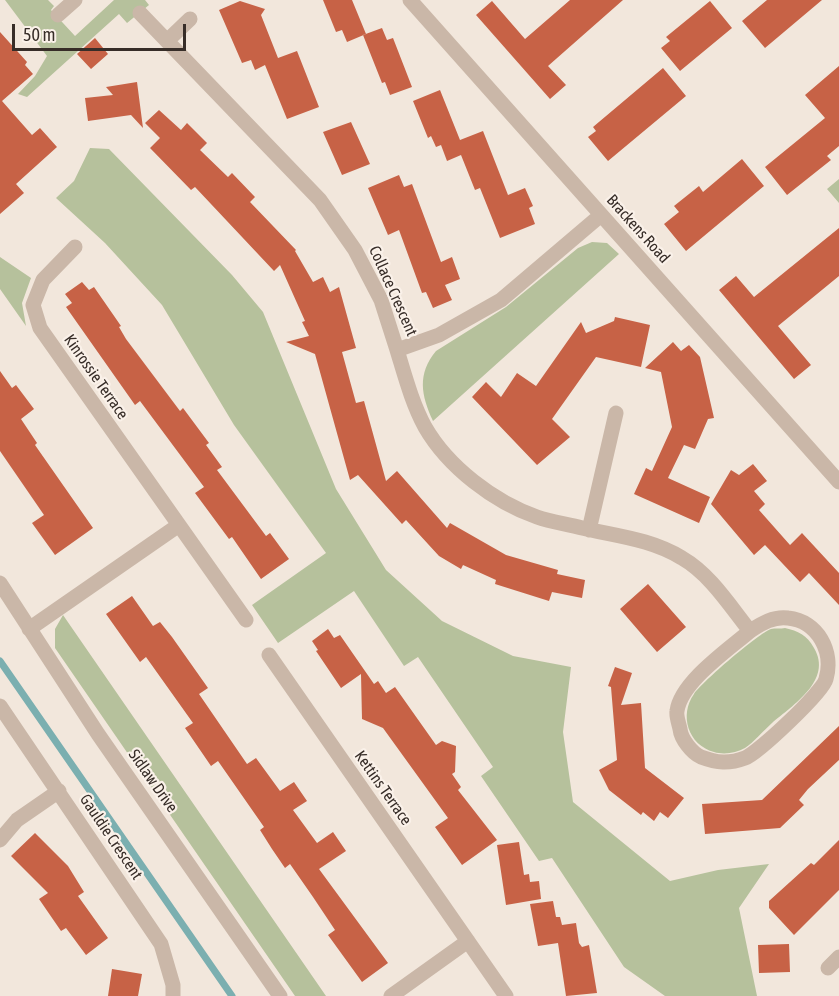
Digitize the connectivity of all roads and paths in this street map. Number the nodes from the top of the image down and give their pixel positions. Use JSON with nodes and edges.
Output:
{"nodes":[{"id":1,"x":75,"y":0,"type":"edge"},
{"id":2,"x":410,"y":0,"type":"edge"},
{"id":3,"x":140,"y":13,"type":"dead end"},
{"id":4,"x":58,"y":15,"type":"dead end"},
{"id":5,"x":190,"y":19,"type":"dead end"},
{"id":6,"x":167,"y":41,"type":"junction"},
{"id":7,"x":601,"y":215,"type":"junction"},
{"id":8,"x":75,"y":247,"type":"dead end"},
{"id":9,"x":397,"y":350,"type":"junction"},
{"id":10,"x":616,"y":413,"type":"dead end"},
{"id":11,"x":839,"y":482,"type":"edge"},
{"id":12,"x":178,"y":525,"type":"junction"},
{"id":13,"x":589,"y":530,"type":"junction"},
{"id":14,"x":0,"y":583,"type":"edge"},
{"id":15,"x":246,"y":620,"type":"dead end"},
{"id":16,"x":29,"y":629,"type":"junction"},
{"id":17,"x":750,"y":631,"type":"junction"},
{"id":18,"x":269,"y":656,"type":"dead end"},
{"id":19,"x":0,"y":706,"type":"edge"},
{"id":20,"x":59,"y":791,"type":"junction"},
{"id":21,"x":0,"y":840,"type":"edge"},
{"id":22,"x":468,"y":941,"type":"junction"},
{"id":23,"x":173,"y":996,"type":"edge"},
{"id":24,"x":280,"y":996,"type":"edge"},
{"id":25,"x":391,"y":996,"type":"edge"},
{"id":26,"x":506,"y":996,"type":"edge"}],
"edges":[{"from":1,"to":4,"type":"street"},
{"from":2,"to":7,"type":"street","name":"Brackens Road"},
{"from":3,"to":6,"type":"street","name":"Collace Crescent"},
{"from":5,"to":6,"type":"street"},
{"from":6,"to":9,"type":"street","name":"Collace Crescent"},
{"from":7,"to":9,"type":"street","name":"Collace Crescent"},
{"from":7,"to":11,"type":"street","name":"Brackens Road"},
{"from":8,"to":12,"type":"street","name":"Kinrossie Terrace"},
{"from":9,"to":13,"type":"street"},
{"from":10,"to":13,"type":"street"},
{"from":12,"to":15,"type":"street","name":"Kinrossie Terrace"},
{"from":12,"to":16,"type":"street"},
{"from":13,"to":17,"type":"street"},
{"from":14,"to":16,"type":"street","name":"Sidlaw Drive"},
{"from":16,"to":24,"type":"street","name":"Sidlaw Drive"},
{"from":17,"to":17,"type":"street"},
{"from":18,"to":22,"type":"street","name":"Kettins Terrace"},
{"from":19,"to":20,"type":"street","name":"Gauldie Crescent"},
{"from":20,"to":21,"type":"street"},
{"from":20,"to":23,"type":"street","name":"Gauldie Crescent"},
{"from":22,"to":25,"type":"street"},
{"from":22,"to":26,"type":"street","name":"Kettins Terrace"}]}
